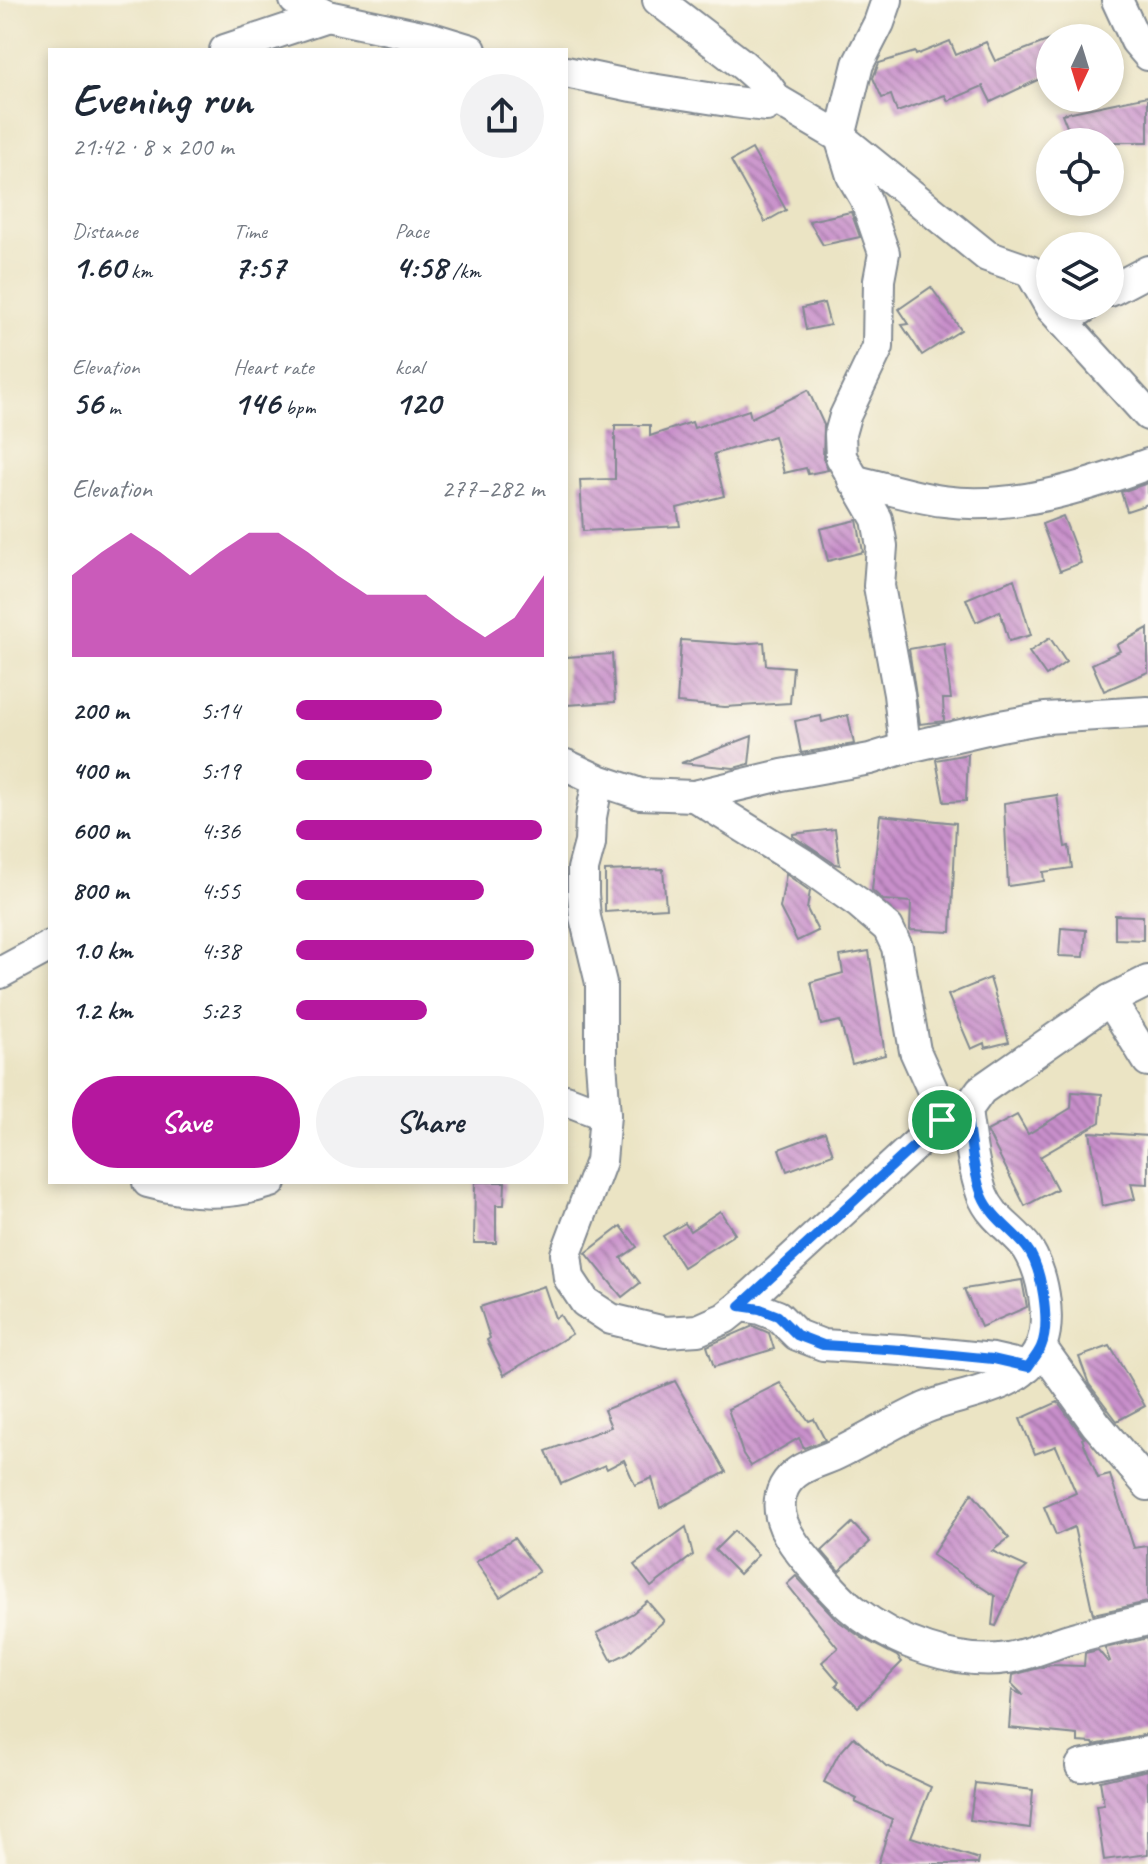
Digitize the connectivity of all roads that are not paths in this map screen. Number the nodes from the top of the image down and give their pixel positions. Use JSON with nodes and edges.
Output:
{"nodes":[{"id":1,"x":295,"y":0,"type":"edge"},
{"id":2,"x":658,"y":0,"type":"edge"},
{"id":3,"x":887,"y":0,"type":"edge"},
{"id":4,"x":1117,"y":0,"type":"edge"},
{"id":5,"x":327,"y":16,"type":"junction"},
{"id":6,"x":231,"y":48,"type":"edge"},
{"id":7,"x":464,"y":48,"type":"edge"},
{"id":8,"x":1148,"y":55,"type":"edge"},
{"id":9,"x":568,"y":72,"type":"edge"},
{"id":10,"x":777,"y":100,"type":"junction"},
{"id":11,"x":840,"y":137,"type":"junction"},
{"id":12,"x":1148,"y":271,"type":"edge"},
{"id":13,"x":1036,"y":282,"type":"edge"},
{"id":14,"x":1124,"y":284,"type":"edge"},
{"id":15,"x":1079,"y":320,"type":"edge"},
{"id":16,"x":1148,"y":415,"type":"edge"},
{"id":17,"x":1148,"y":464,"type":"edge"},
{"id":18,"x":853,"y":480,"type":"junction"},
{"id":19,"x":1148,"y":712,"type":"edge"},
{"id":20,"x":905,"y":748,"type":"junction"},
{"id":21,"x":568,"y":766,"type":"edge"},
{"id":22,"x":598,"y":780,"type":"junction"},
{"id":23,"x":694,"y":796,"type":"junction"},
{"id":24,"x":48,"y":947,"type":"edge"},
{"id":25,"x":0,"y":973,"type":"edge"},
{"id":26,"x":1148,"y":981,"type":"edge"},
{"id":27,"x":1110,"y":1000,"type":"junction"},
{"id":28,"x":1148,"y":1061,"type":"edge"},
{"id":29,"x":568,"y":1101,"type":"edge"},
{"id":30,"x":605,"y":1115,"type":"junction"},
{"id":31,"x":954,"y":1116,"type":"junction"},
{"id":32,"x":158,"y":1184,"type":"edge"},
{"id":33,"x":264,"y":1184,"type":"edge"},
{"id":34,"x":740,"y":1306,"type":"junction"},
{"id":35,"x":1034,"y":1357,"type":"junction"},
{"id":36,"x":1148,"y":1485,"type":"edge"},
{"id":37,"x":1148,"y":1620,"type":"edge"},
{"id":38,"x":1148,"y":1752,"type":"edge"},
{"id":39,"x":1081,"y":1766,"type":"dead end"}],
"edges":[{"from":1,"to":5,"type":"street"},
{"from":2,"to":10,"type":"street"},
{"from":3,"to":11,"type":"street"},
{"from":4,"to":8,"type":"street"},
{"from":5,"to":6,"type":"street"},
{"from":5,"to":7,"type":"street"},
{"from":9,"to":10,"type":"street"},
{"from":10,"to":11,"type":"street"},
{"from":11,"to":13,"type":"street"},
{"from":11,"to":18,"type":"street"},
{"from":12,"to":14,"type":"street"},
{"from":15,"to":16,"type":"street"},
{"from":17,"to":18,"type":"street"},
{"from":18,"to":20,"type":"street"},
{"from":19,"to":20,"type":"street"},
{"from":20,"to":23,"type":"street"},
{"from":21,"to":22,"type":"street"},
{"from":22,"to":23,"type":"street"},
{"from":22,"to":30,"type":"street"},
{"from":23,"to":31,"type":"street"},
{"from":24,"to":25,"type":"street"},
{"from":26,"to":27,"type":"street"},
{"from":27,"to":28,"type":"street"},
{"from":27,"to":31,"type":"street"},
{"from":29,"to":30,"type":"street"},
{"from":30,"to":34,"type":"street"},
{"from":31,"to":34,"type":"street"},
{"from":31,"to":35,"type":"street"},
{"from":32,"to":33,"type":"street"},
{"from":34,"to":35,"type":"street"},
{"from":35,"to":36,"type":"street"},
{"from":35,"to":37,"type":"street"},
{"from":38,"to":39,"type":"street"}]}
